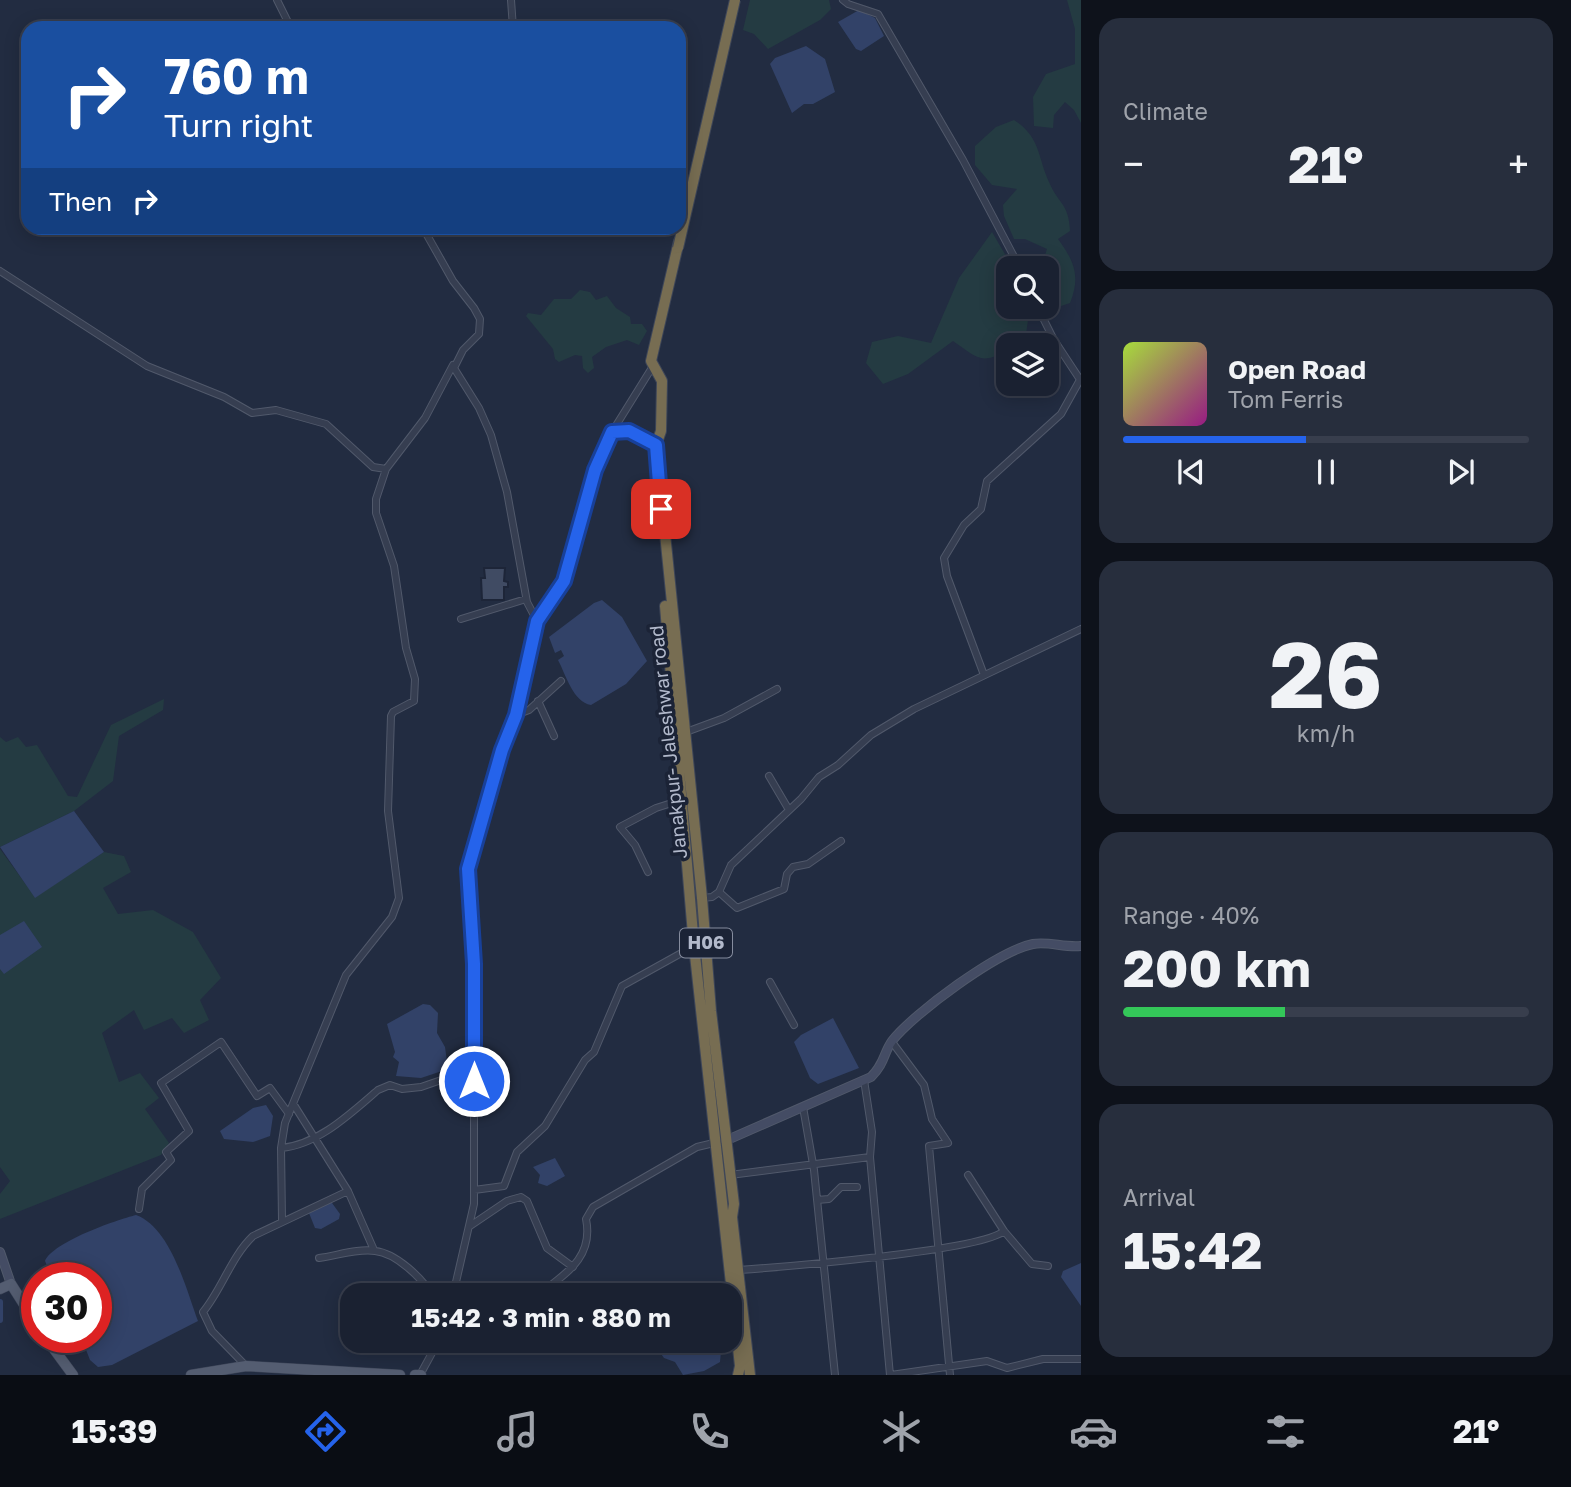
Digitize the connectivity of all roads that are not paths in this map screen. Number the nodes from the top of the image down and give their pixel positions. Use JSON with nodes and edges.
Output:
{"nodes":[{"id":1,"x":277,"y":0,"type":"edge"},
{"id":2,"x":512,"y":0,"type":"edge"},
{"id":3,"x":733,"y":0,"type":"edge"},
{"id":4,"x":844,"y":0,"type":"edge"},
{"id":5,"x":288,"y":21,"type":"edge"},
{"id":6,"x":513,"y":21,"type":"edge"},
{"id":7,"x":706,"y":127,"type":"junction"},
{"id":8,"x":686,"y":212,"type":"edge"},
{"id":9,"x":686,"y":213,"type":"edge"},
{"id":10,"x":686,"y":213,"type":"edge"},
{"id":11,"x":427,"y":235,"type":"edge"},
{"id":12,"x":681,"y":235,"type":"junction"},
{"id":13,"x":1014,"y":256,"type":"edge"},
{"id":14,"x":0,"y":271,"type":"edge"},
{"id":15,"x":1044,"y":319,"type":"edge"},
{"id":16,"x":454,"y":363,"type":"junction"},
{"id":17,"x":653,"y":366,"type":"junction"},
{"id":18,"x":1081,"y":379,"type":"edge"},
{"id":19,"x":612,"y":432,"type":"junction"},
{"id":20,"x":656,"y":445,"type":"junction"},
{"id":21,"x":386,"y":469,"type":"junction"},
{"id":22,"x":661,"y":509,"type":"junction"},
{"id":23,"x":526,"y":598,"type":"junction"},
{"id":24,"x":461,"y":619,"type":"dead end"},
{"id":25,"x":537,"y":621,"type":"junction"},
{"id":26,"x":1081,"y":629,"type":"edge"},
{"id":27,"x":984,"y":675,"type":"junction"},
{"id":28,"x":561,"y":681,"type":"dead end"},
{"id":29,"x":777,"y":689,"type":"dead end"},
{"id":30,"x":538,"y":701,"type":"junction"},
{"id":31,"x":516,"y":715,"type":"junction"},
{"id":32,"x":686,"y":733,"type":"junction"},
{"id":33,"x":554,"y":736,"type":"dead end"},
{"id":34,"x":769,"y":776,"type":"dead end"},
{"id":35,"x":681,"y":800,"type":"junction"},
{"id":36,"x":789,"y":810,"type":"junction"},
{"id":37,"x":841,"y":841,"type":"dead end"},
{"id":38,"x":648,"y":872,"type":"dead end"},
{"id":39,"x":719,"y":892,"type":"junction"},
{"id":40,"x":702,"y":898,"type":"junction"},
{"id":41,"x":694,"y":946,"type":"junction"},
{"id":42,"x":1081,"y":946,"type":"edge"},
{"id":43,"x":770,"y":982,"type":"dead end"},
{"id":44,"x":794,"y":1025,"type":"dead end"},
{"id":45,"x":892,"y":1042,"type":"junction"},
{"id":46,"x":864,"y":1080,"type":"junction"},
{"id":47,"x":474,"y":1081,"type":"junction"},
{"id":48,"x":294,"y":1105,"type":"junction"},
{"id":49,"x":803,"y":1107,"type":"junction"},
{"id":50,"x":289,"y":1114,"type":"junction"},
{"id":51,"x":316,"y":1136,"type":"junction"},
{"id":52,"x":720,"y":1142,"type":"junction"},
{"id":53,"x":281,"y":1148,"type":"junction"},
{"id":54,"x":870,"y":1157,"type":"junction"},
{"id":55,"x":813,"y":1164,"type":"junction"},
{"id":56,"x":730,"y":1175,"type":"junction"},
{"id":57,"x":968,"y":1175,"type":"dead end"},
{"id":58,"x":857,"y":1187,"type":"dead end"},
{"id":59,"x":474,"y":1190,"type":"junction"},
{"id":60,"x":348,"y":1191,"type":"junction"},
{"id":61,"x":817,"y":1200,"type":"junction"},
{"id":62,"x":138,"y":1209,"type":"dead end"},
{"id":63,"x":282,"y":1220,"type":"junction"},
{"id":64,"x":470,"y":1226,"type":"junction"},
{"id":65,"x":1004,"y":1231,"type":"junction"},
{"id":66,"x":374,"y":1250,"type":"junction"},
{"id":67,"x":940,"y":1250,"type":"junction"},
{"id":68,"x":0,"y":1252,"type":"edge"},
{"id":69,"x":879,"y":1254,"type":"junction"},
{"id":70,"x":319,"y":1258,"type":"dead end"},
{"id":71,"x":821,"y":1261,"type":"junction"},
{"id":72,"x":1048,"y":1266,"type":"dead end"},
{"id":73,"x":573,"y":1267,"type":"junction"},
{"id":74,"x":739,"y":1270,"type":"junction"},
{"id":75,"x":421,"y":1283,"type":"edge"},
{"id":76,"x":456,"y":1283,"type":"edge"},
{"id":77,"x":553,"y":1283,"type":"edge"},
{"id":78,"x":10,"y":1284,"type":"junction"},
{"id":79,"x":0,"y":1289,"type":"edge"},
{"id":80,"x":21,"y":1301,"type":"edge"},
{"id":81,"x":57,"y":1353,"type":"edge"},
{"id":82,"x":434,"y":1353,"type":"edge"},
{"id":83,"x":1081,"y":1359,"type":"edge"},
{"id":84,"x":246,"y":1366,"type":"junction"},
{"id":85,"x":292,"y":1371,"type":"edge"},
{"id":86,"x":949,"y":1371,"type":"edge"},
{"id":87,"x":73,"y":1375,"type":"edge"},
{"id":88,"x":191,"y":1375,"type":"edge"},
{"id":89,"x":400,"y":1375,"type":"edge"},
{"id":90,"x":419,"y":1375,"type":"edge"},
{"id":91,"x":738,"y":1375,"type":"edge"},
{"id":92,"x":750,"y":1375,"type":"edge"},
{"id":93,"x":835,"y":1375,"type":"edge"},
{"id":94,"x":891,"y":1375,"type":"edge"}],
"edges":[{"from":1,"to":5,"type":"street"},
{"from":2,"to":6,"type":"street"},
{"from":3,"to":7,"type":"highway","name":"Janakpur- Jaleshwar road","number":"H06"},
{"from":3,"to":8,"type":"highway","name":"Janakpur- Jaleshwar road","number":"H06","bridge":true},
{"from":4,"to":13,"type":"street"},
{"from":7,"to":9,"type":"highway","name":"Janakpur- Jaleshwar road","number":"H06"},
{"from":7,"to":10,"type":"highway","name":"Janakpur- Jaleshwar road","number":"H06","bridge":true},
{"from":11,"to":16,"type":"street"},
{"from":12,"to":12,"type":"highway","name":"Janakpur- Jaleshwar road","number":"H06","bridge":true},
{"from":12,"to":17,"type":"highway","name":"Janakpur- Jaleshwar road","number":"H06"},
{"from":14,"to":21,"type":"street"},
{"from":15,"to":18,"type":"street"},
{"from":16,"to":21,"type":"street"},
{"from":16,"to":23,"type":"street"},
{"from":17,"to":19,"type":"street"},
{"from":17,"to":20,"type":"highway","name":"Janakpur- Jaleshwar road","number":"H06"},
{"from":18,"to":27,"type":"street"},
{"from":19,"to":20,"type":"highway"},
{"from":19,"to":25,"type":"street"},
{"from":20,"to":22,"type":"highway","name":"Janakpur- Jaleshwar road","number":"H06"},
{"from":21,"to":48,"type":"street"},
{"from":22,"to":32,"type":"highway","name":"Janakpur- Jaleshwar road","number":"H06"},
{"from":22,"to":35,"type":"highway","number":"H06"},
{"from":23,"to":24,"type":"street"},
{"from":23,"to":25,"type":"street"},
{"from":25,"to":31,"type":"street"},
{"from":26,"to":27,"type":"street"},
{"from":27,"to":36,"type":"street"},
{"from":28,"to":30,"type":"street"},
{"from":29,"to":32,"type":"street"},
{"from":30,"to":31,"type":"street"},
{"from":30,"to":33,"type":"street"},
{"from":31,"to":47,"type":"street"},
{"from":32,"to":40,"type":"highway","name":"Janakpur- Jaleshwar road","number":"H06"},
{"from":34,"to":36,"type":"street"},
{"from":35,"to":38,"type":"street"},
{"from":35,"to":41,"type":"highway","number":"H06"},
{"from":36,"to":39,"type":"street"},
{"from":37,"to":39,"type":"street"},
{"from":39,"to":40,"type":"street"},
{"from":40,"to":52,"type":"highway","name":"Janakpur- Jaleshwar road","number":"H06"},
{"from":41,"to":52,"type":"highway","number":"H06"},
{"from":41,"to":59,"type":"street"},
{"from":42,"to":45,"type":"street"},
{"from":43,"to":44,"type":"street"},
{"from":45,"to":46,"type":"street"},
{"from":45,"to":67,"type":"street"},
{"from":46,"to":49,"type":"street"},
{"from":46,"to":54,"type":"street"},
{"from":47,"to":51,"type":"street"},
{"from":47,"to":59,"type":"street"},
{"from":48,"to":50,"type":"street"},
{"from":48,"to":51,"type":"street"},
{"from":49,"to":52,"type":"street"},
{"from":49,"to":55,"type":"street"},
{"from":50,"to":53,"type":"street"},
{"from":50,"to":62,"type":"street"},
{"from":51,"to":53,"type":"street"},
{"from":51,"to":60,"type":"street"},
{"from":52,"to":56,"type":"highway","name":"Janakpur- Jaleshwar road","number":"H06"},
{"from":52,"to":73,"type":"street"},
{"from":52,"to":91,"type":"highway","number":"H06"},
{"from":53,"to":63,"type":"street"},
{"from":54,"to":55,"type":"street"},
{"from":54,"to":69,"type":"street"},
{"from":55,"to":56,"type":"street"},
{"from":55,"to":61,"type":"street"},
{"from":56,"to":74,"type":"highway","name":"Janakpur- Jaleshwar road","number":"H06"},
{"from":57,"to":65,"type":"street"},
{"from":58,"to":61,"type":"street"},
{"from":59,"to":64,"type":"street"},
{"from":60,"to":63,"type":"street"},
{"from":60,"to":66,"type":"street"},
{"from":61,"to":71,"type":"street"},
{"from":63,"to":84,"type":"street"},
{"from":64,"to":73,"type":"street"},
{"from":64,"to":76,"type":"street"},
{"from":65,"to":67,"type":"street"},
{"from":65,"to":72,"type":"street"},
{"from":66,"to":70,"type":"street"},
{"from":66,"to":75,"type":"street"},
{"from":67,"to":69,"type":"street"},
{"from":67,"to":86,"type":"street"},
{"from":68,"to":78,"type":"street"},
{"from":69,"to":71,"type":"street"},
{"from":69,"to":94,"type":"street"},
{"from":71,"to":74,"type":"street"},
{"from":71,"to":93,"type":"street"},
{"from":73,"to":77,"type":"street"},
{"from":74,"to":92,"type":"highway","name":"Janakpur- Jaleshwar road","number":"H06"},
{"from":78,"to":79,"type":"main road"},
{"from":78,"to":80,"type":"main road"},
{"from":81,"to":87,"type":"main road"},
{"from":82,"to":90,"type":"street"},
{"from":83,"to":86,"type":"street"},
{"from":84,"to":85,"type":"main road"},
{"from":84,"to":88,"type":"main road"},
{"from":85,"to":89,"type":"main road"},
{"from":86,"to":94,"type":"street"}]}
